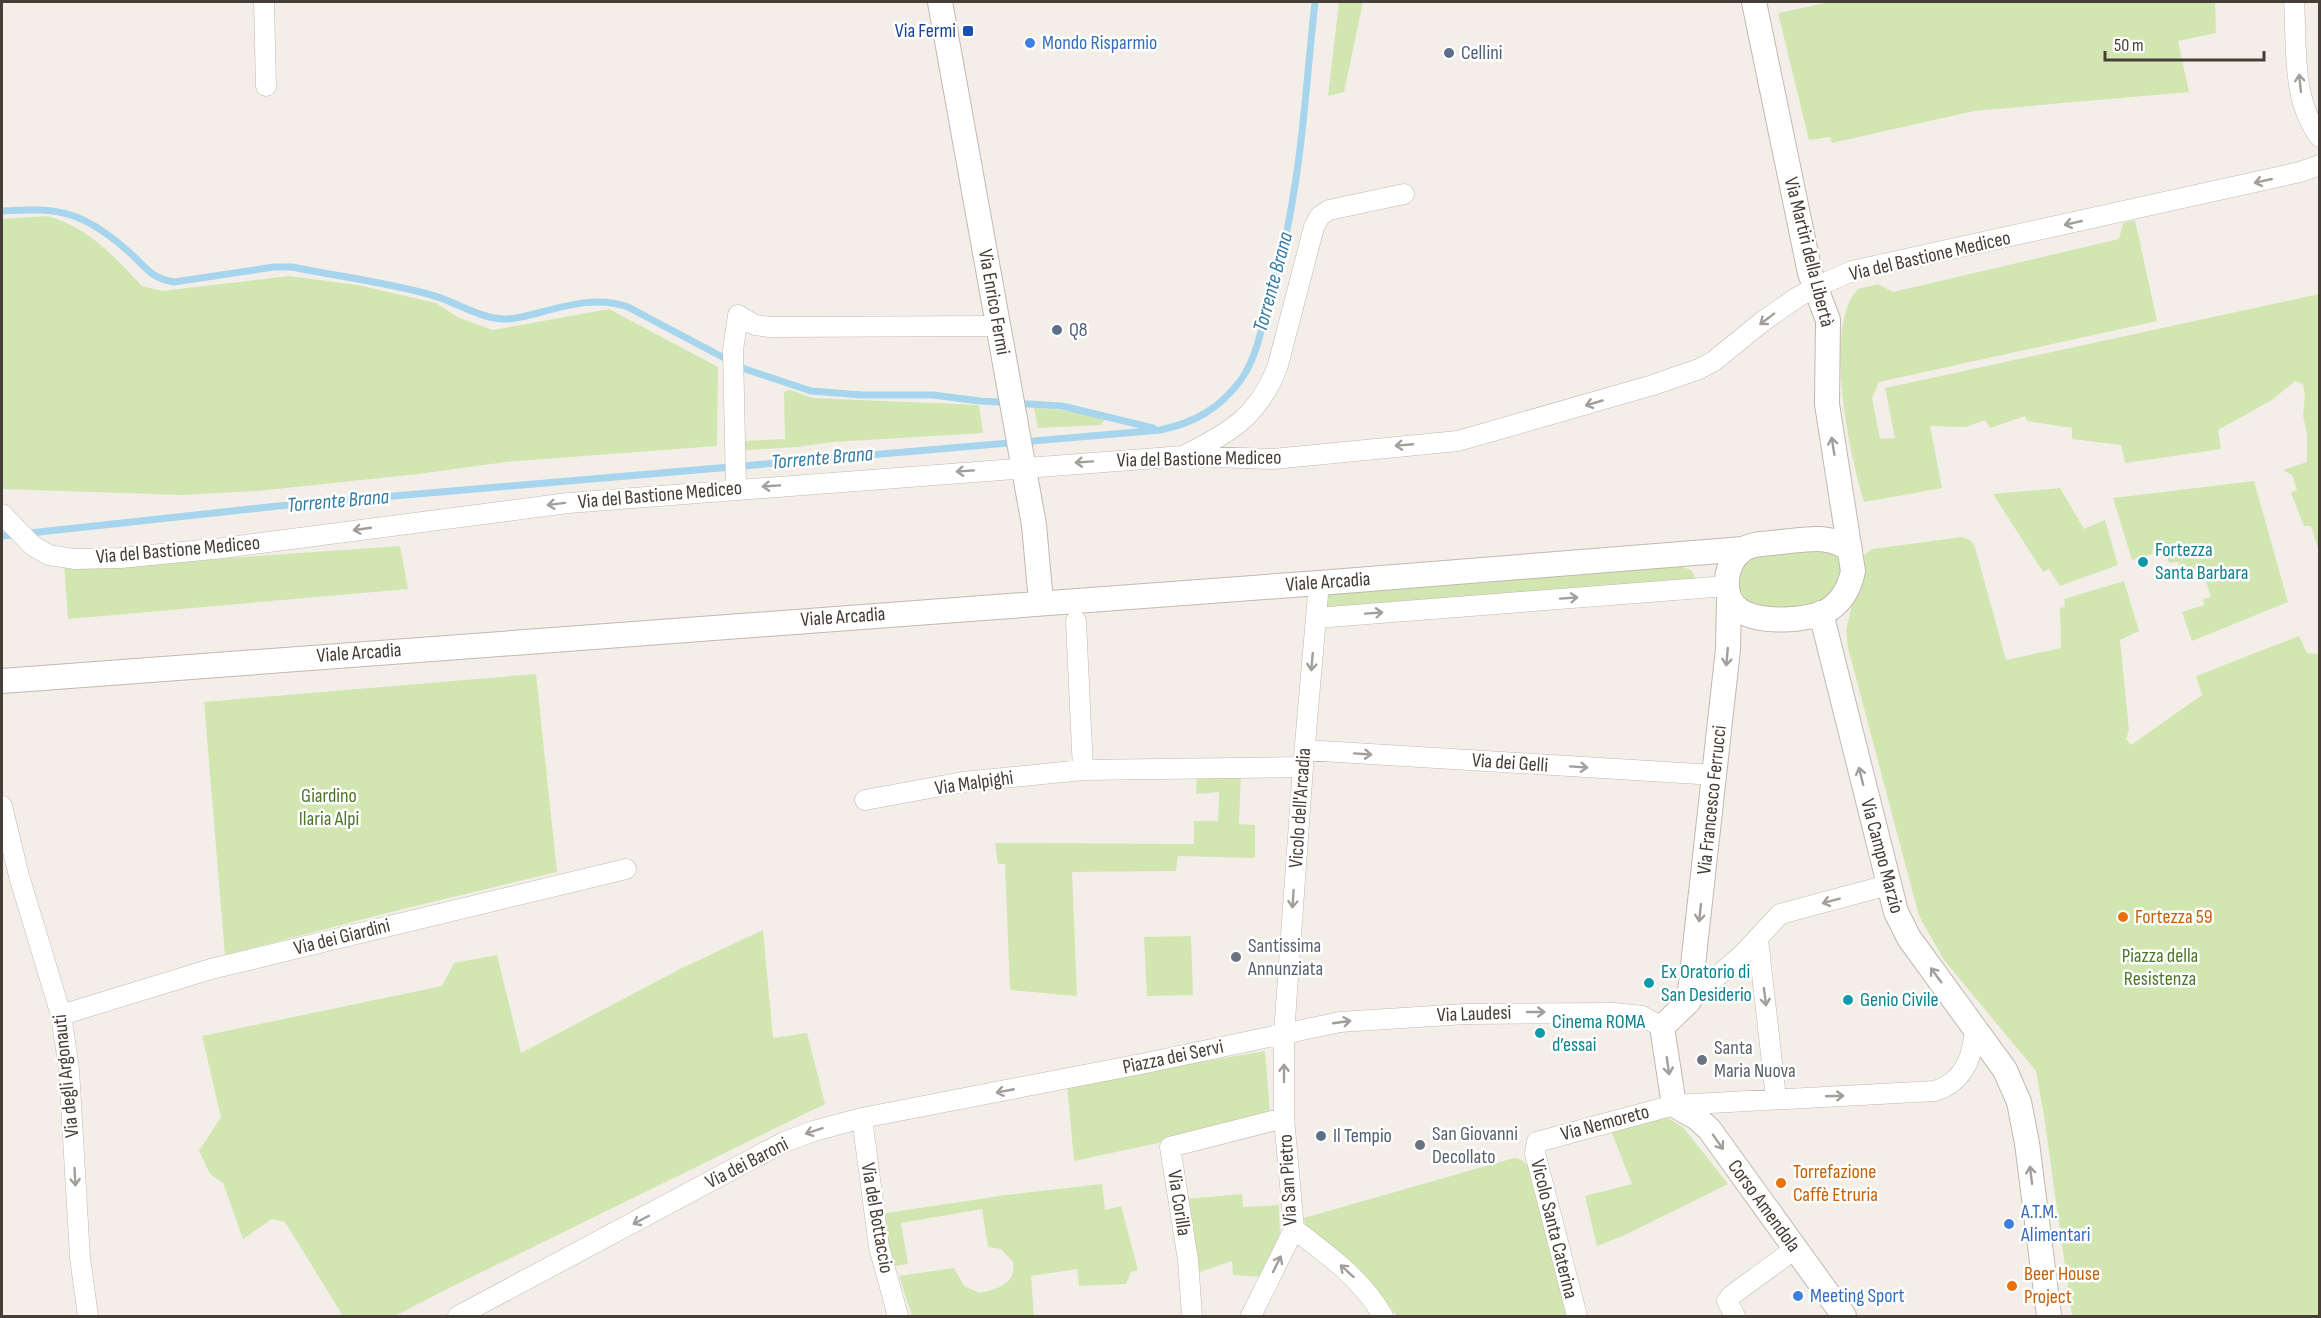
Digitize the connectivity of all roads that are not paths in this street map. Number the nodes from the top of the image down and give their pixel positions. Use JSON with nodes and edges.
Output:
{"nodes":[{"id":1,"x":264,"y":2,"type":"edge"},
{"id":2,"x":940,"y":2,"type":"edge"},
{"id":3,"x":1754,"y":2,"type":"edge"},
{"id":4,"x":2294,"y":2,"type":"edge"},
{"id":5,"x":266,"y":86,"type":"dead end"},
{"id":6,"x":2319,"y":137,"type":"edge"},
{"id":7,"x":2319,"y":165,"type":"edge"},
{"id":8,"x":1404,"y":194,"type":"dead end"},
{"id":9,"x":1815,"y":287,"type":"junction"},
{"id":10,"x":999,"y":326,"type":"junction"},
{"id":11,"x":1184,"y":456,"type":"junction"},
{"id":12,"x":1023,"y":461,"type":"junction"},
{"id":13,"x":736,"y":483,"type":"junction"},
{"id":14,"x":1842,"y":504,"type":"junction"},
{"id":15,"x":3,"y":515,"type":"edge"},
{"id":16,"x":1806,"y":540,"type":"junction"},
{"id":17,"x":1744,"y":549,"type":"junction"},
{"id":18,"x":1850,"y":550,"type":"junction"},
{"id":19,"x":1685,"y":554,"type":"junction"},
{"id":20,"x":1318,"y":583,"type":"junction"},
{"id":21,"x":1727,"y":590,"type":"junction"},
{"id":22,"x":1041,"y":602,"type":"junction"},
{"id":23,"x":1821,"y":613,"type":"junction"},
{"id":24,"x":1316,"y":618,"type":"junction"},
{"id":25,"x":1076,"y":621,"type":"dead end"},
{"id":26,"x":2,"y":681,"type":"edge"},
{"id":27,"x":1304,"y":759,"type":"junction"},
{"id":28,"x":1083,"y":770,"type":"junction"},
{"id":29,"x":1715,"y":775,"type":"junction"},
{"id":30,"x":865,"y":800,"type":"dead end"},
{"id":31,"x":2,"y":806,"type":"edge"},
{"id":32,"x":626,"y":869,"type":"dead end"},
{"id":33,"x":1888,"y":885,"type":"junction"},
{"id":34,"x":1758,"y":939,"type":"junction"},
{"id":35,"x":1689,"y":1001,"type":"junction"},
{"id":36,"x":61,"y":1015,"type":"junction"},
{"id":37,"x":1662,"y":1027,"type":"junction"},
{"id":38,"x":1975,"y":1029,"type":"junction"},
{"id":39,"x":1284,"y":1034,"type":"junction"},
{"id":40,"x":1062,"y":1079,"type":"joint"},
{"id":41,"x":1776,"y":1098,"type":"junction"},
{"id":42,"x":1674,"y":1105,"type":"junction"},
{"id":43,"x":862,"y":1118,"type":"junction"},
{"id":44,"x":1284,"y":1118,"type":"junction"},
{"id":45,"x":1537,"y":1142,"type":"joint"},
{"id":46,"x":1294,"y":1229,"type":"junction"},
{"id":47,"x":1795,"y":1249,"type":"junction"},
{"id":48,"x":87,"y":1317,"type":"edge"},
{"id":49,"x":458,"y":1317,"type":"edge"},
{"id":50,"x":898,"y":1317,"type":"edge"},
{"id":51,"x":1192,"y":1317,"type":"edge"},
{"id":52,"x":1251,"y":1317,"type":"edge"},
{"id":53,"x":1383,"y":1317,"type":"edge"},
{"id":54,"x":1576,"y":1317,"type":"edge"},
{"id":55,"x":1735,"y":1317,"type":"edge"},
{"id":56,"x":1844,"y":1317,"type":"edge"},
{"id":57,"x":2049,"y":1317,"type":"edge"}],
"edges":[{"from":1,"to":5,"type":"street"},
{"from":2,"to":10,"type":"street","name":"Via Enrico Fermi"},
{"from":3,"to":9,"type":"street","name":"Via Martiri della Libertà"},
{"from":6,"to":4,"type":"street","one_way":true},
{"from":7,"to":9,"type":"street","name":"Via del Bastione Mediceo","one_way":true},
{"from":8,"to":11,"type":"street"},
{"from":9,"to":11,"type":"street","name":"Via del Bastione Mediceo","one_way":true},
{"from":14,"to":9,"type":"street","name":"Via Martiri della Libertà","one_way":true},
{"from":10,"to":12,"type":"street","name":"Via Enrico Fermi"},
{"from":10,"to":13,"type":"street"},
{"from":11,"to":12,"type":"street","name":"Via del Bastione Mediceo","one_way":true},
{"from":12,"to":13,"type":"street","name":"Via del Bastione Mediceo","one_way":true},
{"from":12,"to":22,"type":"street","name":"Via Enrico Fermi"},
{"from":13,"to":15,"type":"street","name":"Via del Bastione Mediceo","one_way":true},
{"from":14,"to":16,"type":"street"},
{"from":14,"to":18,"type":"street","name":"Via Martiri della Libertà"},
{"from":16,"to":17,"type":"street"},
{"from":16,"to":18,"type":"street"},
{"from":17,"to":19,"type":"street","name":"Viale Arcadia"},
{"from":17,"to":21,"type":"street"},
{"from":18,"to":23,"type":"street"},
{"from":19,"to":20,"type":"street","name":"Viale Arcadia"},
{"from":19,"to":21,"type":"street"},
{"from":20,"to":22,"type":"street","name":"Viale Arcadia"},
{"from":20,"to":24,"type":"street","name":"Vicolo dell'Arcadia"},
{"from":21,"to":23,"type":"street"},
{"from":24,"to":21,"type":"street","one_way":true},
{"from":21,"to":29,"type":"street","name":"Via Francesco Ferrucci","one_way":true},
{"from":22,"to":26,"type":"street","name":"Viale Arcadia"},
{"from":33,"to":23,"type":"street","name":"Via Campo Marzio","one_way":true},
{"from":24,"to":27,"type":"street","name":"Vicolo dell'Arcadia","one_way":true},
{"from":25,"to":28,"type":"street"},
{"from":27,"to":28,"type":"street","name":"Via Malpighi"},
{"from":27,"to":29,"type":"street","name":"Via dei Gelli","one_way":true},
{"from":27,"to":39,"type":"street","name":"Vicolo dell'Arcadia","one_way":true},
{"from":28,"to":30,"type":"street","name":"Via Malpighi"},
{"from":29,"to":35,"type":"street","name":"Via Francesco Ferrucci","one_way":true},
{"from":31,"to":36,"type":"street","name":"Via degli Argonauti"},
{"from":32,"to":36,"type":"street","name":"Via dei Giardini"},
{"from":33,"to":34,"type":"street","one_way":true},
{"from":38,"to":33,"type":"street","name":"Via Campo Marzio","one_way":true},
{"from":34,"to":35,"type":"street"},
{"from":34,"to":41,"type":"street","one_way":true},
{"from":35,"to":37,"type":"street"},
{"from":36,"to":48,"type":"street","name":"Via degli Argonauti","one_way":true},
{"from":39,"to":37,"type":"street","name":"Via Laudesi","one_way":true},
{"from":37,"to":42,"type":"street","one_way":true},
{"from":41,"to":38,"type":"street","name":"Via Nemoreto","one_way":true},
{"from":57,"to":38,"type":"street","name":"Via Campo Marzio","one_way":true},
{"from":39,"to":40,"type":"street","name":"Piazza dei Servi"},
{"from":44,"to":39,"type":"street","name":"Via San Pietro","one_way":true},
{"from":40,"to":43,"type":"street","name":"Via dei Baroni","one_way":true},
{"from":41,"to":42,"type":"street","name":"Via Nemoreto"},
{"from":42,"to":45,"type":"street","name":"Via Nemoreto"},
{"from":42,"to":47,"type":"street","name":"Corso Amendola","one_way":true},
{"from":43,"to":49,"type":"street","name":"Via dei Baroni","one_way":true},
{"from":43,"to":50,"type":"street","name":"Via del Bottaccio"},
{"from":44,"to":46,"type":"street","name":"Via San Pietro"},
{"from":44,"to":51,"type":"street","name":"Via Corilla"},
{"from":45,"to":54,"type":"street","name":"Vicolo Santa Caterina"},
{"from":52,"to":46,"type":"street","name":"Via San Pietro","one_way":true},
{"from":53,"to":46,"type":"street","one_way":true},
{"from":47,"to":55,"type":"street"},
{"from":47,"to":56,"type":"street","name":"Corso Amendola"}]}
